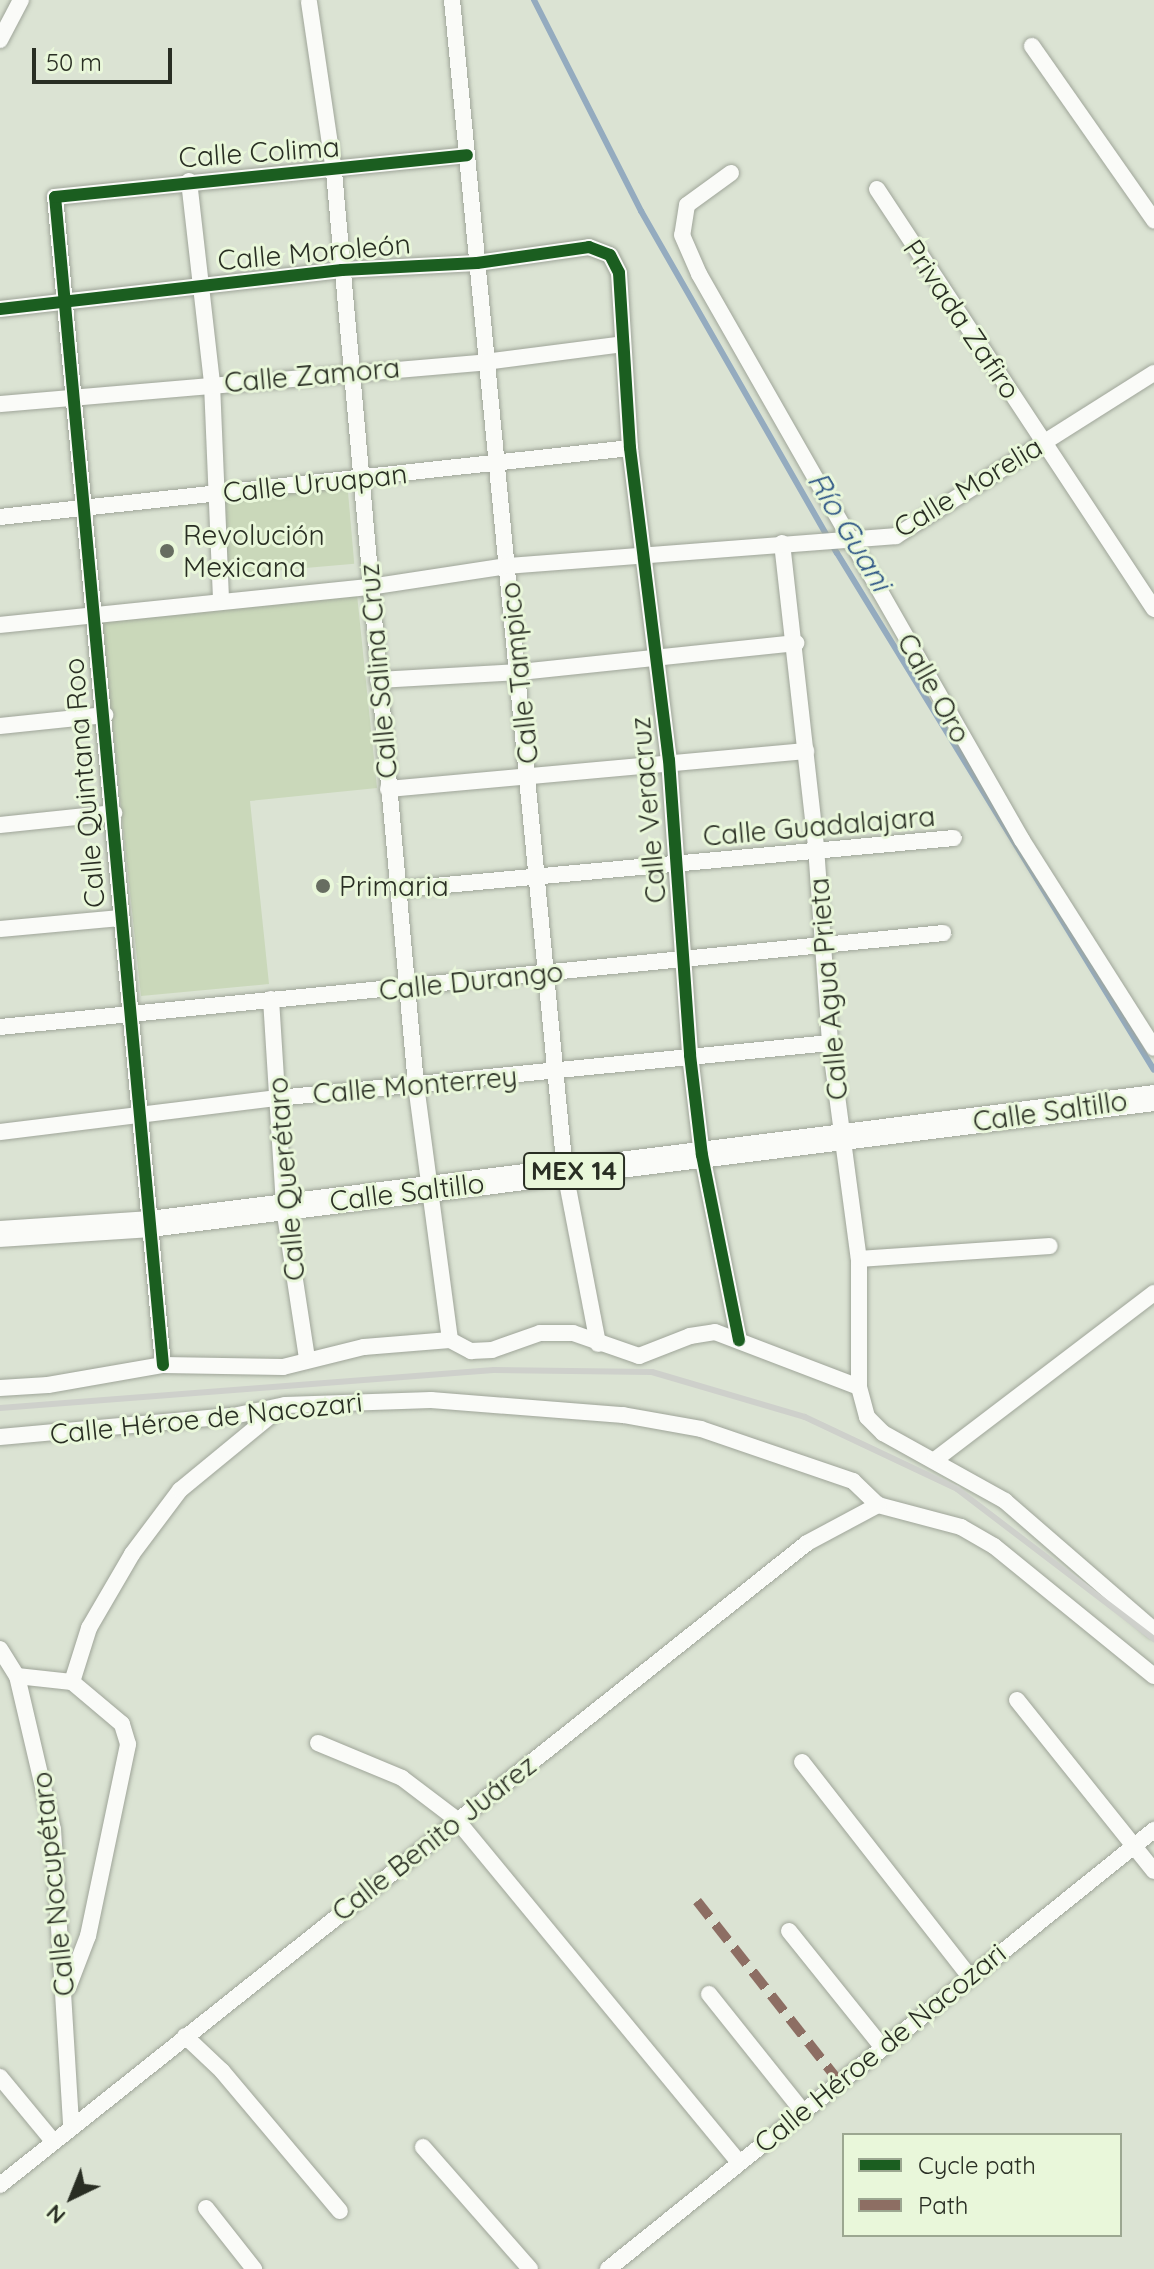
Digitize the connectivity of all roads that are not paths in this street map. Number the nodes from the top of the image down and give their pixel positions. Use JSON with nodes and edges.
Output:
{"nodes":[{"id":1,"x":21,"y":0,"type":"edge"},
{"id":2,"x":452,"y":0,"type":"edge"},
{"id":3,"x":309,"y":2,"type":"edge"},
{"id":4,"x":0,"y":40,"type":"edge"},
{"id":5,"x":1032,"y":46,"type":"dead end"},
{"id":6,"x":467,"y":155,"type":"junction"},
{"id":7,"x":334,"y":172,"type":"junction"},
{"id":8,"x":731,"y":173,"type":"dead end"},
{"id":9,"x":189,"y":181,"type":"junction"},
{"id":10,"x":877,"y":189,"type":"dead end"},
{"id":11,"x":55,"y":197,"type":"joint"},
{"id":12,"x":1154,"y":220,"type":"edge"},
{"id":13,"x":477,"y":263,"type":"junction"},
{"id":14,"x":342,"y":270,"type":"junction"},
{"id":15,"x":619,"y":273,"type":"joint"},
{"id":16,"x":202,"y":286,"type":"junction"},
{"id":17,"x":63,"y":302,"type":"junction"},
{"id":18,"x":0,"y":309,"type":"edge"},
{"id":19,"x":623,"y":344,"type":"junction"},
{"id":20,"x":485,"y":362,"type":"junction"},
{"id":21,"x":350,"y":370,"type":"junction"},
{"id":22,"x":1154,"y":373,"type":"edge"},
{"id":23,"x":212,"y":384,"type":"junction"},
{"id":24,"x":73,"y":397,"type":"junction"},
{"id":25,"x":0,"y":404,"type":"edge"},
{"id":26,"x":1043,"y":441,"type":"junction"},
{"id":27,"x":630,"y":448,"type":"junction"},
{"id":28,"x":496,"y":463,"type":"junction"},
{"id":29,"x":364,"y":478,"type":"junction"},
{"id":30,"x":217,"y":494,"type":"junction"},
{"id":31,"x":82,"y":508,"type":"junction"},
{"id":32,"x":0,"y":517,"type":"edge"},
{"id":33,"x":845,"y":540,"type":"junction"},
{"id":34,"x":788,"y":543,"type":"junction"},
{"id":35,"x":645,"y":557,"type":"junction"},
{"id":36,"x":507,"y":566,"type":"junction"},
{"id":37,"x":370,"y":587,"type":"junction"},
{"id":38,"x":221,"y":601,"type":"junction"},
{"id":39,"x":1154,"y":609,"type":"edge"},
{"id":40,"x":91,"y":616,"type":"junction"},
{"id":41,"x":0,"y":625,"type":"edge"},
{"id":42,"x":796,"y":643,"type":"junction"},
{"id":43,"x":658,"y":658,"type":"junction"},
{"id":44,"x":520,"y":672,"type":"junction"},
{"id":45,"x":378,"y":680,"type":"junction"},
{"id":46,"x":105,"y":715,"type":"junction"},
{"id":47,"x":0,"y":726,"type":"edge"},
{"id":48,"x":806,"y":751,"type":"junction"},
{"id":49,"x":669,"y":760,"type":"junction"},
{"id":50,"x":530,"y":777,"type":"junction"},
{"id":51,"x":388,"y":789,"type":"junction"},
{"id":52,"x":114,"y":813,"type":"junction"},
{"id":53,"x":0,"y":825,"type":"edge"},
{"id":54,"x":954,"y":838,"type":"dead end"},
{"id":55,"x":816,"y":847,"type":"junction"},
{"id":56,"x":678,"y":862,"type":"junction"},
{"id":57,"x":535,"y":876,"type":"junction"},
{"id":58,"x":402,"y":889,"type":"junction"},
{"id":59,"x":121,"y":918,"type":"junction"},
{"id":60,"x":0,"y":929,"type":"edge"},
{"id":61,"x":943,"y":933,"type":"dead end"},
{"id":62,"x":822,"y":944,"type":"junction"},
{"id":63,"x":684,"y":957,"type":"junction"},
{"id":64,"x":545,"y":974,"type":"junction"},
{"id":65,"x":408,"y":989,"type":"junction"},
{"id":66,"x":271,"y":999,"type":"junction"},
{"id":67,"x":131,"y":1015,"type":"junction"},
{"id":68,"x":0,"y":1027,"type":"edge"},
{"id":69,"x":830,"y":1043,"type":"junction"},
{"id":70,"x":1154,"y":1048,"type":"edge"},
{"id":71,"x":690,"y":1055,"type":"junction"},
{"id":72,"x":555,"y":1071,"type":"junction"},
{"id":73,"x":416,"y":1085,"type":"junction"},
{"id":74,"x":278,"y":1098,"type":"junction"},
{"id":75,"x":1150,"y":1098,"type":"edge"},
{"id":76,"x":142,"y":1114,"type":"junction"},
{"id":77,"x":0,"y":1132,"type":"edge"},
{"id":78,"x":843,"y":1140,"type":"junction"},
{"id":79,"x":702,"y":1155,"type":"junction"},
{"id":80,"x":565,"y":1172,"type":"junction"},
{"id":81,"x":430,"y":1189,"type":"junction"},
{"id":82,"x":284,"y":1208,"type":"junction"},
{"id":83,"x":150,"y":1224,"type":"junction"},
{"id":84,"x":0,"y":1234,"type":"edge"},
{"id":85,"x":1050,"y":1246,"type":"dead end"},
{"id":86,"x":859,"y":1259,"type":"junction"},
{"id":87,"x":1154,"y":1293,"type":"edge"},
{"id":88,"x":450,"y":1340,"type":"junction"},
{"id":89,"x":739,"y":1340,"type":"junction"},
{"id":90,"x":598,"y":1344,"type":"junction"},
{"id":91,"x":307,"y":1358,"type":"junction"},
{"id":92,"x":163,"y":1365,"type":"junction"},
{"id":93,"x":859,"y":1387,"type":"junction"},
{"id":94,"x":0,"y":1388,"type":"edge"},
{"id":95,"x":285,"y":1405,"type":"junction"},
{"id":96,"x":0,"y":1437,"type":"edge"},
{"id":97,"x":936,"y":1459,"type":"junction"},
{"id":98,"x":878,"y":1505,"type":"junction"},
{"id":99,"x":1154,"y":1630,"type":"edge"},
{"id":100,"x":0,"y":1649,"type":"edge"},
{"id":101,"x":17,"y":1676,"type":"junction"},
{"id":102,"x":1154,"y":1676,"type":"edge"},
{"id":103,"x":72,"y":1682,"type":"junction"},
{"id":104,"x":1017,"y":1700,"type":"dead end"},
{"id":105,"x":318,"y":1743,"type":"dead end"},
{"id":106,"x":802,"y":1762,"type":"dead end"},
{"id":107,"x":456,"y":1819,"type":"junction"},
{"id":108,"x":1154,"y":1830,"type":"edge"},
{"id":109,"x":1135,"y":1846,"type":"junction"},
{"id":110,"x":1154,"y":1871,"type":"edge"},
{"id":111,"x":789,"y":1931,"type":"dead end"},
{"id":112,"x":969,"y":1976,"type":"junction"},
{"id":113,"x":66,"y":1994,"type":"junction"},
{"id":114,"x":709,"y":1994,"type":"dead end"},
{"id":115,"x":185,"y":2036,"type":"junction"},
{"id":116,"x":883,"y":2048,"type":"junction"},
{"id":117,"x":0,"y":2077,"type":"edge"},
{"id":118,"x":804,"y":2113,"type":"junction"},
{"id":119,"x":71,"y":2127,"type":"junction"},
{"id":120,"x":53,"y":2141,"type":"junction"},
{"id":121,"x":423,"y":2147,"type":"dead end"},
{"id":122,"x":739,"y":2162,"type":"junction"},
{"id":123,"x":0,"y":2185,"type":"edge"},
{"id":124,"x":206,"y":2208,"type":"dead end"},
{"id":125,"x":340,"y":2211,"type":"dead end"},
{"id":126,"x":254,"y":2269,"type":"edge"},
{"id":127,"x":530,"y":2269,"type":"edge"},
{"id":128,"x":608,"y":2269,"type":"edge"}],
"edges":[{"from":1,"to":4,"type":"street"},
{"from":2,"to":6,"type":"street","name":"Calle Tampico"},
{"from":3,"to":7,"type":"street","name":"Calle Salina Cruz"},
{"from":5,"to":12,"type":"street"},
{"from":6,"to":7,"type":"street","name":"Calle Colima"},
{"from":6,"to":13,"type":"street","name":"Calle Tampico"},
{"from":7,"to":9,"type":"street","name":"Calle Colima"},
{"from":7,"to":14,"type":"street","name":"Calle Salina Cruz"},
{"from":8,"to":33,"type":"street","name":"Calle Oro"},
{"from":9,"to":11,"type":"street","name":"Calle Colima"},
{"from":9,"to":16,"type":"street"},
{"from":10,"to":26,"type":"street","name":"Privada Zafiro"},
{"from":11,"to":17,"type":"street","name":"Calle Quintana Roo"},
{"from":13,"to":14,"type":"street","name":"Calle Moroleón"},
{"from":13,"to":15,"type":"street","name":"Calle Moroleón"},
{"from":13,"to":20,"type":"street","name":"Calle Tampico"},
{"from":14,"to":16,"type":"street","name":"Calle Moroleón"},
{"from":14,"to":21,"type":"street","name":"Calle Salina Cruz"},
{"from":15,"to":19,"type":"street","name":"Calle Veracruz"},
{"from":16,"to":17,"type":"street","name":"Calle Moroleón"},
{"from":16,"to":23,"type":"street"},
{"from":17,"to":18,"type":"street","name":"Calle Moroleón"},
{"from":17,"to":24,"type":"street","name":"Calle Quintana Roo"},
{"from":19,"to":20,"type":"street","name":"Calle Zamora"},
{"from":19,"to":27,"type":"street","name":"Calle Veracruz"},
{"from":20,"to":21,"type":"street","name":"Calle Zamora"},
{"from":20,"to":28,"type":"street","name":"Calle Tampico"},
{"from":21,"to":23,"type":"street","name":"Calle Zamora"},
{"from":21,"to":29,"type":"street","name":"Calle Salina Cruz"},
{"from":22,"to":26,"type":"street","name":"Calle Morelia"},
{"from":23,"to":24,"type":"street","name":"Calle Zamora"},
{"from":23,"to":30,"type":"street"},
{"from":24,"to":25,"type":"street","name":"Calle Zamora"},
{"from":24,"to":31,"type":"street","name":"Calle Quintana Roo"},
{"from":26,"to":33,"type":"street","name":"Calle Morelia"},
{"from":26,"to":39,"type":"street","name":"Privada Zafiro"},
{"from":27,"to":28,"type":"street","name":"Calle Uruapan"},
{"from":27,"to":35,"type":"street","name":"Calle Veracruz"},
{"from":28,"to":29,"type":"street","name":"Calle Uruapan"},
{"from":28,"to":36,"type":"street","name":"Calle Tampico"},
{"from":29,"to":30,"type":"street","name":"Calle Uruapan"},
{"from":29,"to":37,"type":"street","name":"Calle Salina Cruz"},
{"from":30,"to":31,"type":"street","name":"Calle Uruapan"},
{"from":30,"to":38,"type":"street"},
{"from":31,"to":32,"type":"street","name":"Calle Uruapan"},
{"from":31,"to":40,"type":"street","name":"Calle Quintana Roo"},
{"from":33,"to":34,"type":"street","name":"Calle Morelia"},
{"from":33,"to":70,"type":"street","name":"Calle Oro"},
{"from":34,"to":35,"type":"street","name":"Calle Morelia"},
{"from":34,"to":42,"type":"street","name":"Calle Agua Prieta"},
{"from":35,"to":36,"type":"street","name":"Calle Morelia"},
{"from":35,"to":43,"type":"street","name":"Calle Veracruz"},
{"from":36,"to":37,"type":"street","name":"Calle Morelia"},
{"from":36,"to":44,"type":"street","name":"Calle Tampico"},
{"from":37,"to":38,"type":"street","name":"Calle Morelia"},
{"from":37,"to":45,"type":"street","name":"Calle Salina Cruz"},
{"from":38,"to":40,"type":"street","name":"Calle Morelia"},
{"from":40,"to":41,"type":"street","name":"Calle Morelia"},
{"from":40,"to":46,"type":"street","name":"Calle Quintana Roo"},
{"from":42,"to":43,"type":"street"},
{"from":42,"to":48,"type":"street","name":"Calle Agua Prieta"},
{"from":43,"to":44,"type":"street"},
{"from":43,"to":49,"type":"street","name":"Calle Veracruz"},
{"from":44,"to":45,"type":"street"},
{"from":44,"to":50,"type":"street","name":"Calle Tampico"},
{"from":45,"to":51,"type":"street","name":"Calle Salina Cruz"},
{"from":46,"to":47,"type":"street"},
{"from":46,"to":52,"type":"street","name":"Calle Quintana Roo"},
{"from":48,"to":49,"type":"street"},
{"from":48,"to":55,"type":"street","name":"Calle Agua Prieta"},
{"from":49,"to":50,"type":"street"},
{"from":49,"to":56,"type":"street","name":"Calle Veracruz"},
{"from":50,"to":51,"type":"street"},
{"from":50,"to":57,"type":"street","name":"Calle Tampico"},
{"from":51,"to":58,"type":"street","name":"Calle Salina Cruz"},
{"from":52,"to":53,"type":"street"},
{"from":52,"to":59,"type":"street","name":"Calle Quintana Roo"},
{"from":54,"to":55,"type":"street","name":"Calle Guadalajara"},
{"from":55,"to":56,"type":"street","name":"Calle Guadalajara"},
{"from":55,"to":62,"type":"street","name":"Calle Agua Prieta"},
{"from":56,"to":57,"type":"street","name":"Calle Guadalajara"},
{"from":56,"to":63,"type":"street","name":"Calle Veracruz"},
{"from":57,"to":58,"type":"street","name":"Calle Guadalajara"},
{"from":57,"to":64,"type":"street","name":"Calle Tampico"},
{"from":58,"to":65,"type":"street","name":"Calle Salina Cruz"},
{"from":59,"to":60,"type":"street"},
{"from":59,"to":67,"type":"street","name":"Calle Quintana Roo"},
{"from":61,"to":62,"type":"street","name":"Calle Durango"},
{"from":62,"to":63,"type":"street","name":"Calle Durango"},
{"from":62,"to":69,"type":"street","name":"Calle Agua Prieta"},
{"from":63,"to":64,"type":"street","name":"Calle Durango"},
{"from":63,"to":71,"type":"street","name":"Calle Veracruz"},
{"from":64,"to":65,"type":"street","name":"Calle Durango"},
{"from":64,"to":72,"type":"street","name":"Calle Tampico"},
{"from":65,"to":66,"type":"street","name":"Calle Durango"},
{"from":65,"to":73,"type":"street","name":"Calle Salina Cruz"},
{"from":66,"to":67,"type":"street","name":"Calle Durango"},
{"from":66,"to":74,"type":"street","name":"Calle Querétaro"},
{"from":67,"to":68,"type":"street","name":"Calle Durango"},
{"from":67,"to":76,"type":"street","name":"Calle Quintana Roo"},
{"from":69,"to":71,"type":"street","name":"Calle Monterrey"},
{"from":69,"to":78,"type":"street","name":"Calle Agua Prieta"},
{"from":71,"to":72,"type":"street","name":"Calle Monterrey"},
{"from":71,"to":79,"type":"street","name":"Calle Veracruz"},
{"from":72,"to":73,"type":"street","name":"Calle Monterrey"},
{"from":72,"to":80,"type":"street","name":"Calle Tampico"},
{"from":73,"to":74,"type":"street","name":"Calle Monterrey"},
{"from":73,"to":81,"type":"street","name":"Calle Salina Cruz"},
{"from":74,"to":76,"type":"street","name":"Calle Monterrey"},
{"from":74,"to":82,"type":"street","name":"Calle Querétaro"},
{"from":75,"to":78,"type":"main road","name":"Calle Saltillo","number":"MEX 14"},
{"from":76,"to":77,"type":"street","name":"Calle Monterrey"},
{"from":76,"to":83,"type":"street","name":"Calle Quintana Roo"},
{"from":78,"to":79,"type":"main road","name":"Calle Saltillo","number":"MEX 14"},
{"from":78,"to":86,"type":"street","name":"Calle Agua Prieta"},
{"from":79,"to":80,"type":"main road","name":"Calle Saltillo","number":"MEX 14"},
{"from":79,"to":89,"type":"street","name":"Calle Veracruz"},
{"from":80,"to":81,"type":"main road","name":"Calle Saltillo","number":"MEX 14"},
{"from":80,"to":90,"type":"street","name":"Calle Tampico"},
{"from":81,"to":82,"type":"main road","name":"Calle Saltillo","number":"MEX 14"},
{"from":81,"to":88,"type":"street","name":"Calle Salina Cruz"},
{"from":82,"to":83,"type":"main road","name":"Calle Saltillo","number":"MEX 14"},
{"from":82,"to":91,"type":"street","name":"Calle Querétaro"},
{"from":83,"to":84,"type":"main road","name":"Calle Saltillo","number":"MEX 14"},
{"from":83,"to":92,"type":"street","name":"Calle Quintana Roo"},
{"from":85,"to":86,"type":"street"},
{"from":86,"to":93,"type":"street","name":"Calle Agua Prieta"},
{"from":87,"to":97,"type":"street"},
{"from":88,"to":90,"type":"street"},
{"from":88,"to":91,"type":"street"},
{"from":89,"to":90,"type":"street"},
{"from":89,"to":93,"type":"street"},
{"from":91,"to":92,"type":"street"},
{"from":92,"to":94,"type":"street"},
{"from":93,"to":97,"type":"street"},
{"from":95,"to":96,"type":"street","name":"Calle Héroe de Nacozari"},
{"from":95,"to":98,"type":"street","name":"Calle Héroe de Nacozari"},
{"from":95,"to":103,"type":"street"},
{"from":97,"to":99,"type":"street"},
{"from":98,"to":102,"type":"street","name":"Calle Héroe de Nacozari"},
{"from":98,"to":107,"type":"street","name":"Calle Benito Juárez"},
{"from":100,"to":101,"type":"street","name":"Calle Nocupétaro"},
{"from":101,"to":103,"type":"street"},
{"from":101,"to":113,"type":"street","name":"Calle Nocupétaro"},
{"from":103,"to":113,"type":"street"},
{"from":104,"to":109,"type":"street"},
{"from":105,"to":107,"type":"street"},
{"from":106,"to":112,"type":"street"},
{"from":107,"to":115,"type":"street","name":"Calle Benito Juárez"},
{"from":107,"to":122,"type":"street"},
{"from":108,"to":109,"type":"street","name":"Calle Héroe de Nacozari"},
{"from":109,"to":110,"type":"street"},
{"from":109,"to":112,"type":"street","name":"Calle Héroe de Nacozari"},
{"from":111,"to":116,"type":"street"},
{"from":112,"to":116,"type":"street","name":"Calle Héroe de Nacozari"},
{"from":113,"to":119,"type":"street","name":"Calle Nocupétaro"},
{"from":114,"to":118,"type":"street"},
{"from":115,"to":119,"type":"street","name":"Calle Benito Juárez"},
{"from":115,"to":125,"type":"street"},
{"from":116,"to":118,"type":"street","name":"Calle Héroe de Nacozari"},
{"from":117,"to":120,"type":"street"},
{"from":118,"to":122,"type":"street","name":"Calle Héroe de Nacozari"},
{"from":119,"to":120,"type":"street","name":"Calle Benito Juárez"},
{"from":120,"to":123,"type":"street","name":"Calle Benito Juárez"},
{"from":121,"to":127,"type":"street"},
{"from":122,"to":128,"type":"street","name":"Calle Héroe de Nacozari"},
{"from":124,"to":126,"type":"street"}]}
